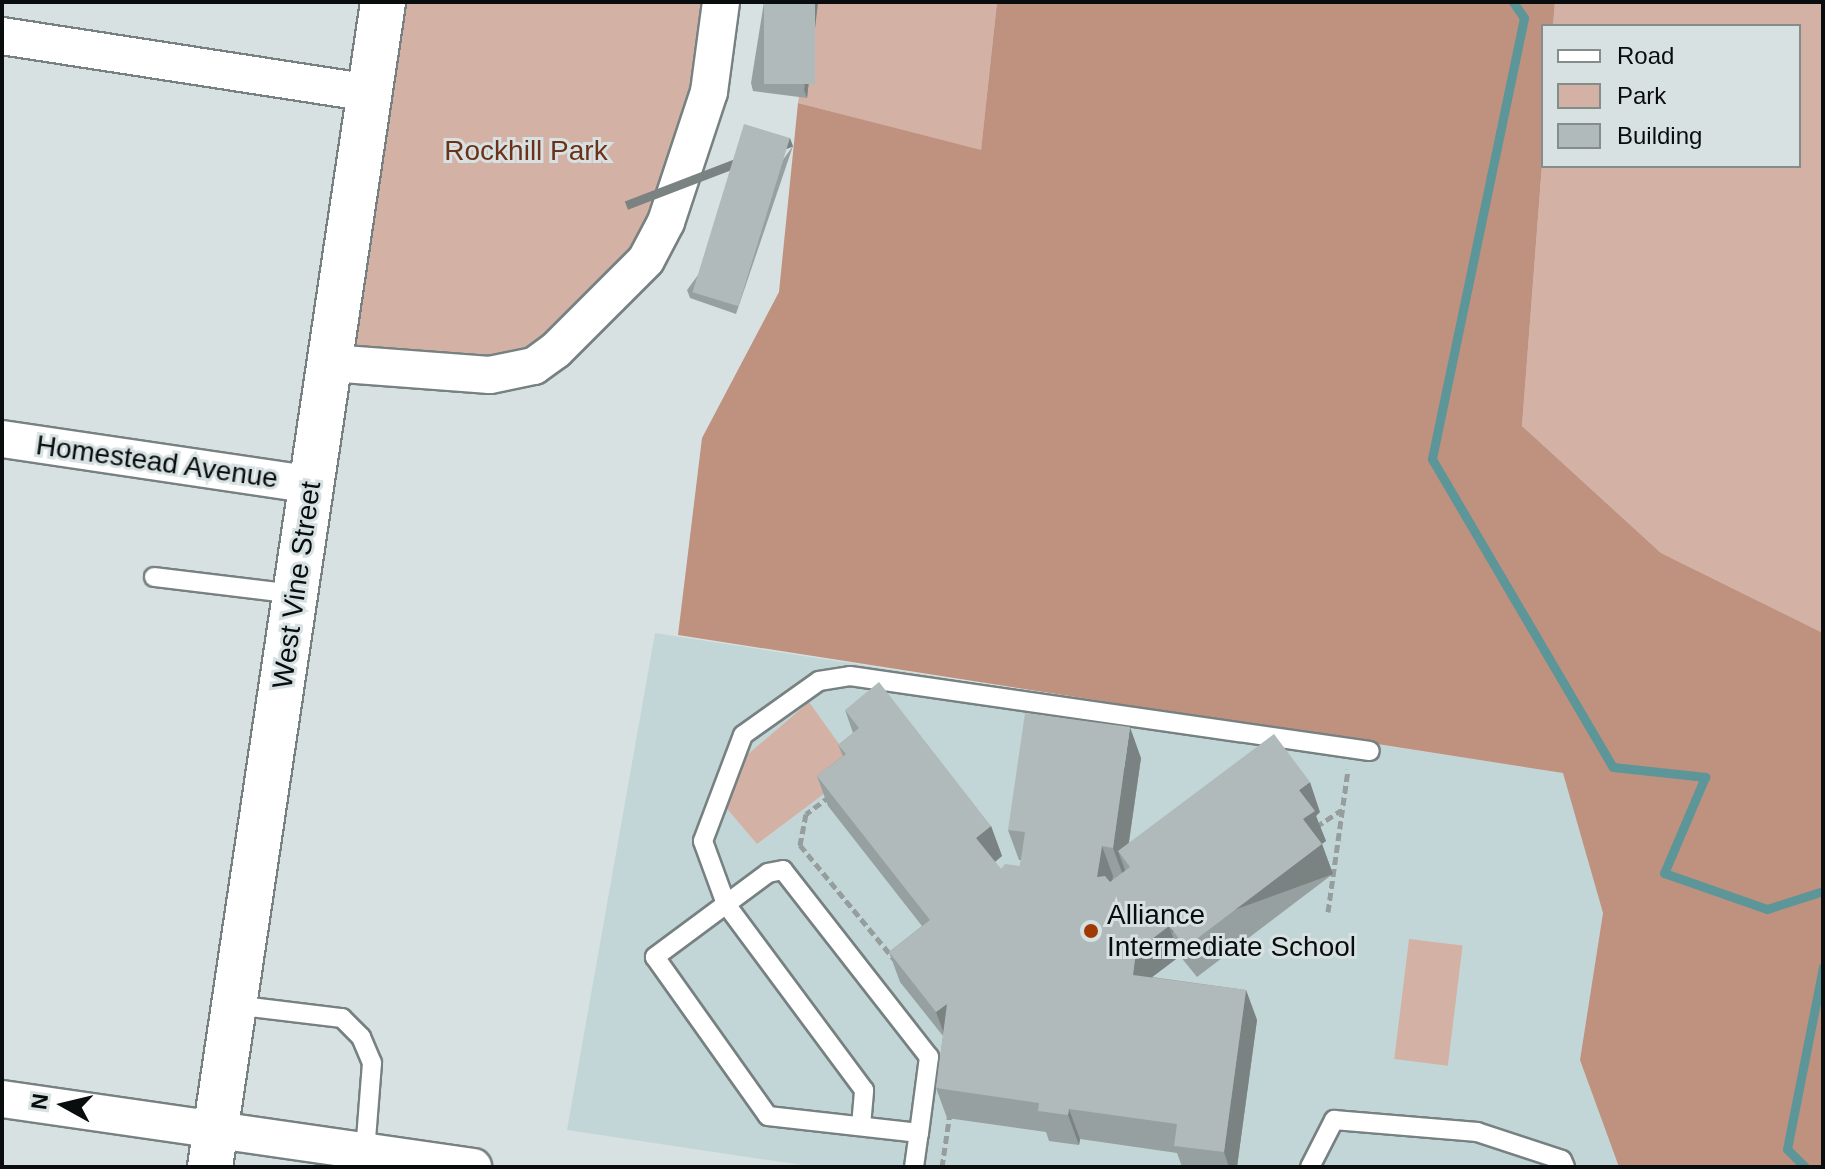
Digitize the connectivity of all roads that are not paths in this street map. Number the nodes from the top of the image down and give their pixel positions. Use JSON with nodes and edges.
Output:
{"nodes":[{"id":1,"x":383,"y":2,"type":"edge"},
{"id":2,"x":721,"y":2,"type":"edge"},
{"id":3,"x":2,"y":36,"type":"edge"},
{"id":4,"x":370,"y":93,"type":"junction"},
{"id":5,"x":330,"y":363,"type":"junction"},
{"id":6,"x":2,"y":439,"type":"edge"},
{"id":7,"x":312,"y":485,"type":"junction"},
{"id":8,"x":154,"y":577,"type":"dead end"},
{"id":9,"x":295,"y":594,"type":"junction"},
{"id":10,"x":1370,"y":751,"type":"dead end"},
{"id":11,"x":726,"y":904,"type":"junction"},
{"id":12,"x":234,"y":1005,"type":"junction"},
{"id":13,"x":2,"y":1099,"type":"edge"},
{"id":14,"x":861,"y":1126,"type":"junction"},
{"id":15,"x":919,"y":1133,"type":"junction"},
{"id":16,"x":213,"y":1149,"type":"edge"},
{"id":17,"x":365,"y":1152,"type":"junction"},
{"id":18,"x":473,"y":1167,"type":"edge"},
{"id":19,"x":914,"y":1167,"type":"edge"},
{"id":20,"x":1310,"y":1167,"type":"edge"},
{"id":21,"x":1565,"y":1167,"type":"edge"}],
"edges":[{"from":1,"to":4,"type":"street","name":"West Vine Street"},
{"from":2,"to":5,"type":"street"},
{"from":3,"to":4,"type":"street"},
{"from":4,"to":5,"type":"street","name":"West Vine Street"},
{"from":5,"to":7,"type":"street","name":"West Vine Street"},
{"from":6,"to":7,"type":"street","name":"Homestead Avenue"},
{"from":7,"to":9,"type":"street","name":"West Vine Street"},
{"from":8,"to":9,"type":"lane"},
{"from":9,"to":12,"type":"street","name":"West Vine Street"},
{"from":10,"to":11,"type":"lane"},
{"from":11,"to":14,"type":"lane"},
{"from":11,"to":14,"type":"lane"},
{"from":11,"to":15,"type":"lane"},
{"from":12,"to":16,"type":"street","name":"West Vine Street"},
{"from":12,"to":17,"type":"lane"},
{"from":13,"to":16,"type":"street"},
{"from":14,"to":15,"type":"lane"},
{"from":15,"to":19,"type":"lane"},
{"from":16,"to":17,"type":"street"},
{"from":17,"to":18,"type":"street"},
{"from":20,"to":21,"type":"lane"}]}
